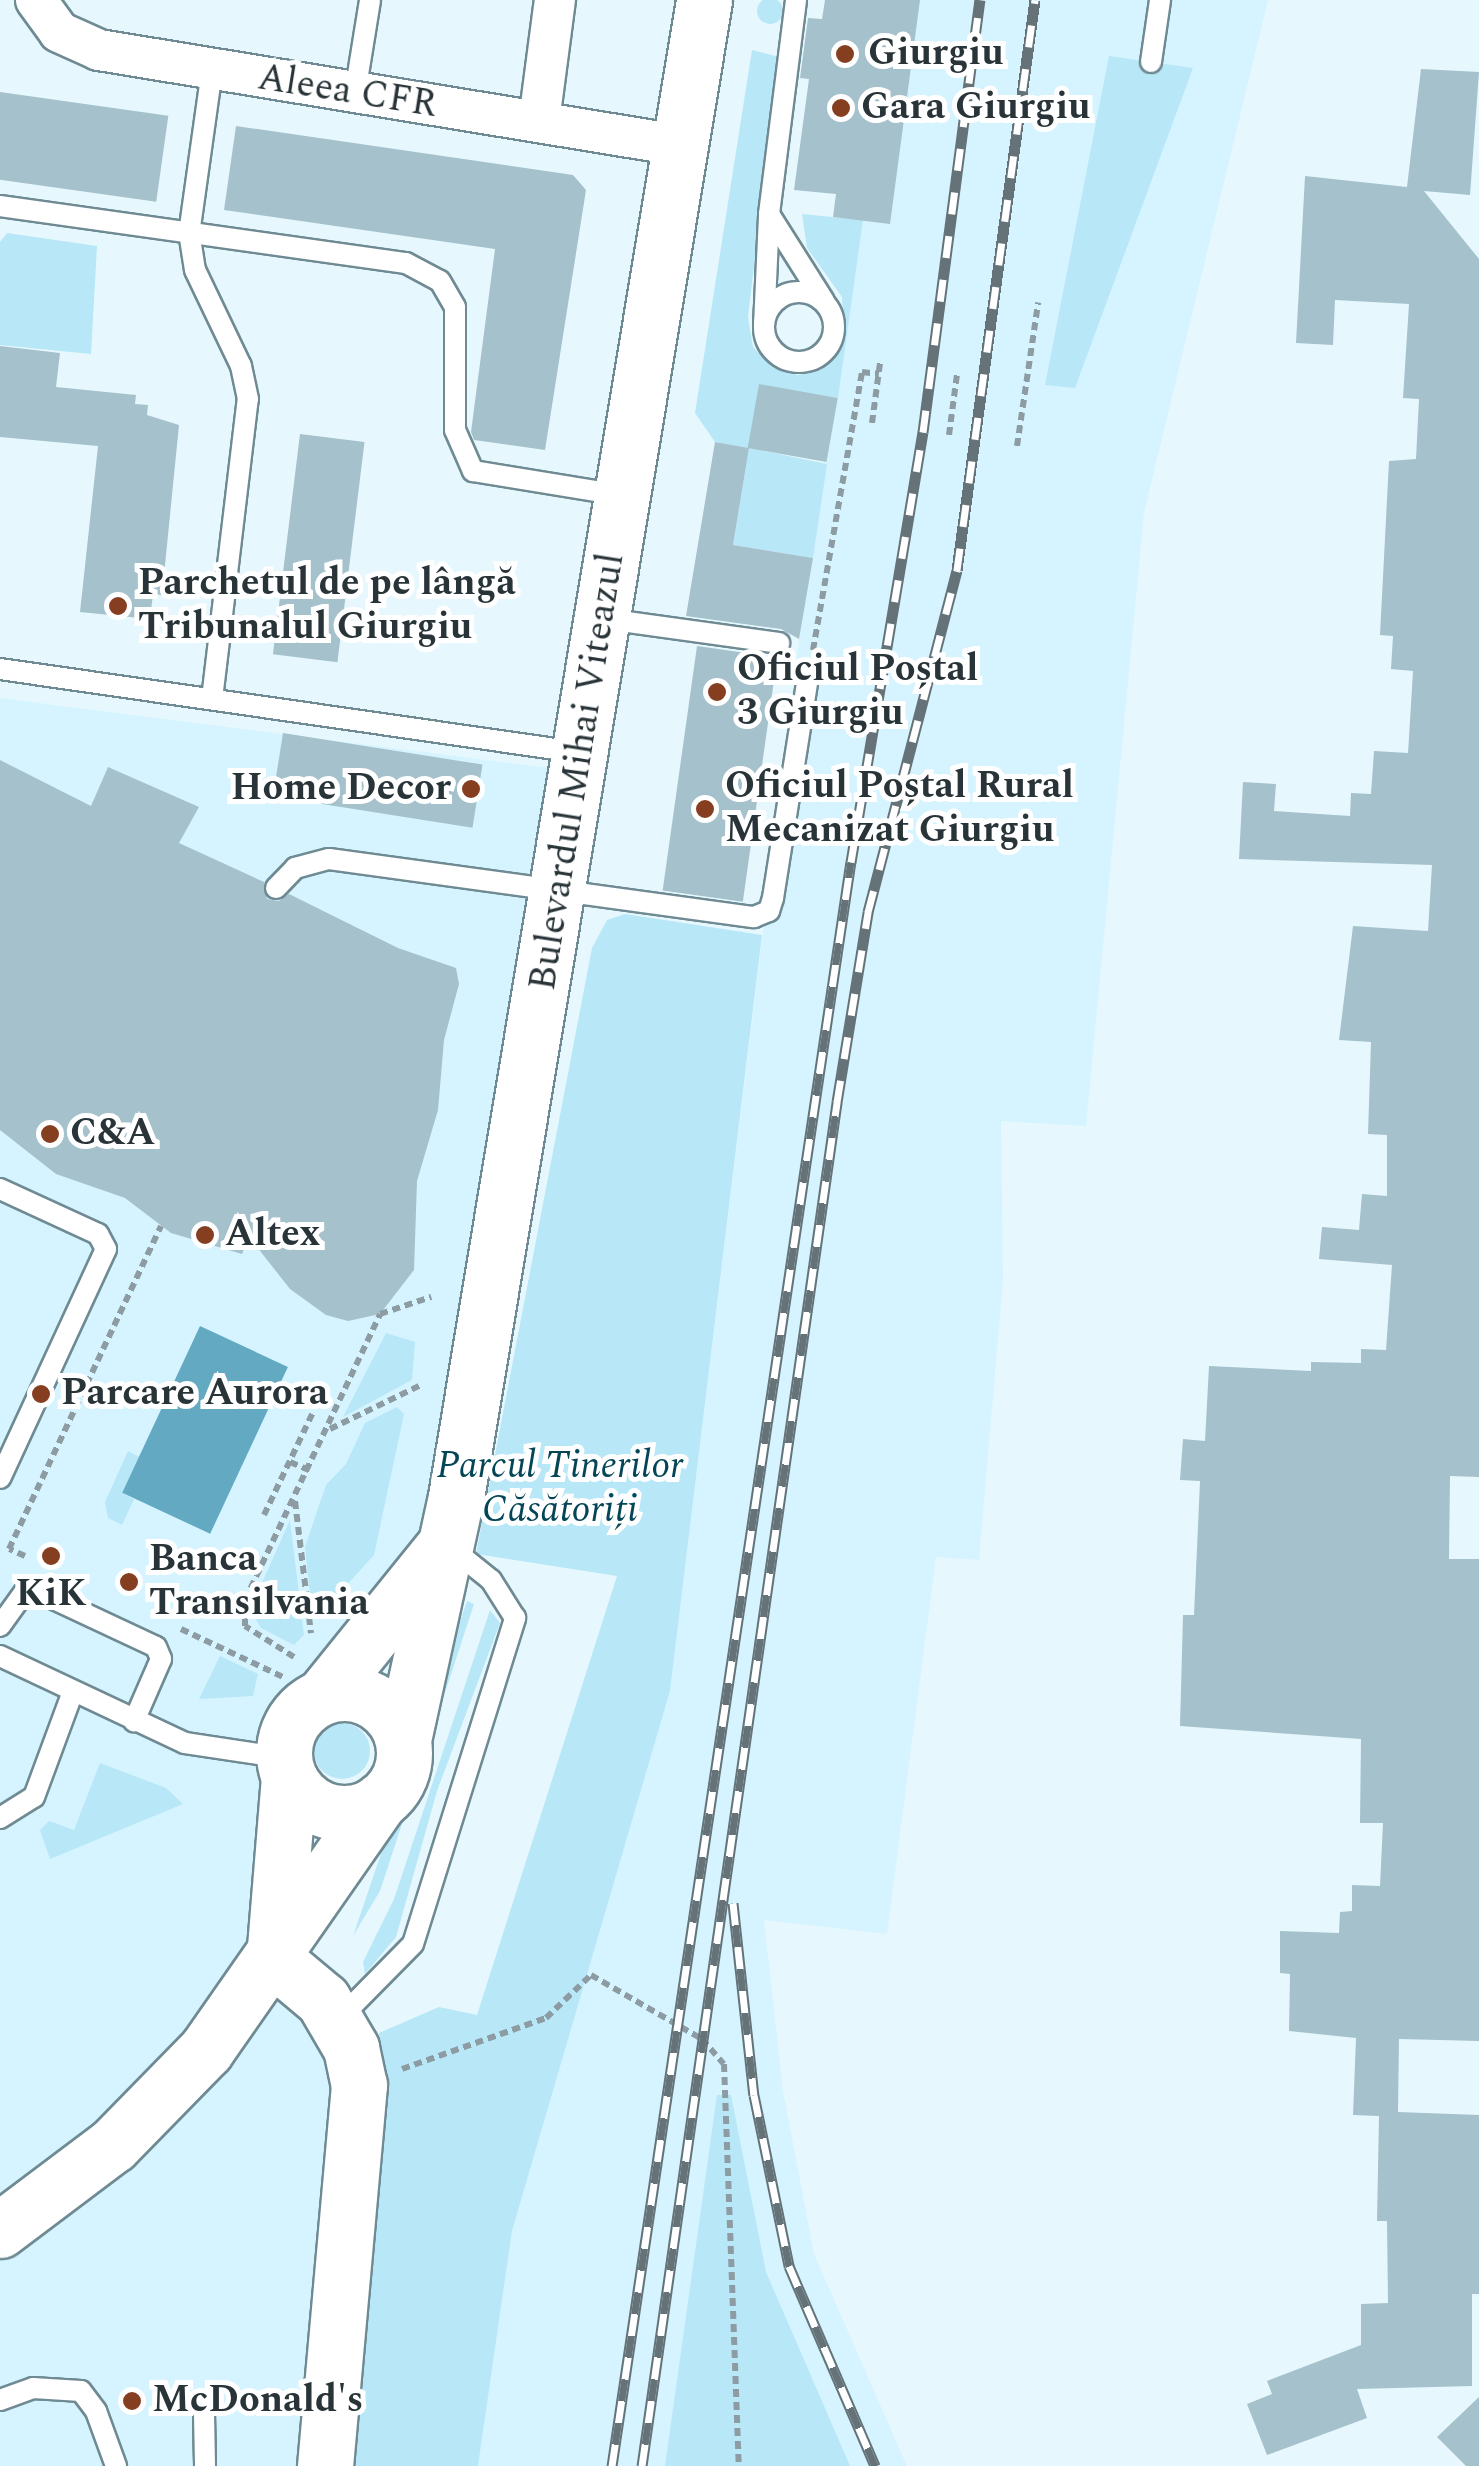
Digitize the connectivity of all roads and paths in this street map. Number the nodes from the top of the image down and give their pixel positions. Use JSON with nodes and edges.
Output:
{"nodes":[{"id":1,"x":36,"y":0,"type":"edge"},
{"id":2,"x":370,"y":0,"type":"edge"},
{"id":3,"x":555,"y":0,"type":"edge"},
{"id":4,"x":704,"y":0,"type":"edge"},
{"id":5,"x":796,"y":0,"type":"edge"},
{"id":6,"x":1160,"y":0,"type":"edge"},
{"id":7,"x":1152,"y":62,"type":"dead end"},
{"id":8,"x":212,"y":71,"type":"junction"},
{"id":9,"x":355,"y":93,"type":"junction"},
{"id":10,"x":538,"y":121,"type":"junction"},
{"id":11,"x":678,"y":145,"type":"junction"},
{"id":12,"x":0,"y":206,"type":"edge"},
{"id":13,"x":768,"y":214,"type":"junction"},
{"id":14,"x":188,"y":234,"type":"junction"},
{"id":15,"x":1038,"y":303,"type":"dead end"},
{"id":16,"x":826,"y":305,"type":"junction"},
{"id":17,"x":764,"y":326,"type":"junction"},
{"id":18,"x":880,"y":363,"type":"dead end"},
{"id":19,"x":879,"y":374,"type":"junction"},
{"id":20,"x":957,"y":374,"type":"dead end"},
{"id":21,"x":872,"y":423,"type":"dead end"},
{"id":22,"x":949,"y":435,"type":"dead end"},
{"id":23,"x":1016,"y":446,"type":"dead end"},
{"id":24,"x":622,"y":496,"type":"junction"},
{"id":25,"x":604,"y":619,"type":"junction"},
{"id":26,"x":779,"y":642,"type":"dead end"},
{"id":27,"x":0,"y":669,"type":"edge"},
{"id":28,"x":808,"y":678,"type":"joint"},
{"id":29,"x":212,"y":699,"type":"junction"},
{"id":30,"x":583,"y":753,"type":"junction"},
{"id":31,"x":276,"y":888,"type":"dead end"},
{"id":32,"x":560,"y":888,"type":"junction"},
{"id":33,"x":0,"y":1189,"type":"edge"},
{"id":34,"x":161,"y":1226,"type":"dead end"},
{"id":35,"x":431,"y":1297,"type":"dead end"},
{"id":36,"x":419,"y":1386,"type":"dead end"},
{"id":37,"x":314,"y":1410,"type":"dead end"},
{"id":38,"x":327,"y":1431,"type":"junction"},
{"id":39,"x":290,"y":1462,"type":"junction"},
{"id":40,"x":309,"y":1470,"type":"junction"},
{"id":41,"x":0,"y":1478,"type":"edge"},
{"id":42,"x":295,"y":1500,"type":"junction"},
{"id":43,"x":264,"y":1515,"type":"dead end"},
{"id":44,"x":446,"y":1544,"type":"junction"},
{"id":45,"x":43,"y":1565,"type":"dead end"},
{"id":46,"x":0,"y":1626,"type":"edge"},
{"id":47,"x":178,"y":1628,"type":"dead end"},
{"id":48,"x":0,"y":1656,"type":"edge"},
{"id":49,"x":318,"y":1674,"type":"junction"},
{"id":50,"x":72,"y":1694,"type":"junction"},
{"id":51,"x":134,"y":1721,"type":"junction"},
{"id":52,"x":402,"y":1740,"type":"junction"},
{"id":53,"x":286,"y":1768,"type":"junction"},
{"id":54,"x":380,"y":1800,"type":"junction"},
{"id":55,"x":0,"y":1818,"type":"edge"},
{"id":56,"x":274,"y":1959,"type":"junction"},
{"id":57,"x":337,"y":2020,"type":"junction"},
{"id":58,"x":359,"y":2085,"type":"junction"},
{"id":59,"x":0,"y":2230,"type":"edge"},
{"id":60,"x":0,"y":2400,"type":"edge"},
{"id":61,"x":204,"y":2413,"type":"dead end"},
{"id":62,"x":109,"y":2464,"type":"edge"},
{"id":63,"x":205,"y":2466,"type":"edge"},
{"id":64,"x":325,"y":2466,"type":"edge"},
{"id":65,"x":739,"y":2466,"type":"edge"}],
"edges":[{"from":1,"to":8,"type":"street","name":"Aleea CFR"},
{"from":2,"to":9,"type":"lane"},
{"from":3,"to":10,"type":"street"},
{"from":4,"to":11,"type":"main road","name":"Bulevardul Mihai Viteazul"},
{"from":5,"to":13,"type":"lane"},
{"from":6,"to":7,"type":"lane"},
{"from":8,"to":9,"type":"street","name":"Aleea CFR"},
{"from":8,"to":14,"type":"lane"},
{"from":9,"to":10,"type":"street","name":"Aleea CFR"},
{"from":10,"to":11,"type":"street","name":"Aleea CFR"},
{"from":11,"to":24,"type":"main road","name":"Bulevardul Mihai Viteazul"},
{"from":12,"to":14,"type":"lane"},
{"from":13,"to":16,"type":"lane"},
{"from":13,"to":17,"type":"lane"},
{"from":14,"to":24,"type":"lane"},
{"from":14,"to":29,"type":"lane"},
{"from":15,"to":23,"type":"path"},
{"from":16,"to":17,"type":"lane"},
{"from":16,"to":17,"type":"lane"},
{"from":18,"to":19,"type":"path"},
{"from":19,"to":21,"type":"path"},
{"from":19,"to":28,"type":"path"},
{"from":20,"to":22,"type":"path"},
{"from":24,"to":25,"type":"main road","name":"Bulevardul Mihai Viteazul"},
{"from":25,"to":26,"type":"lane"},
{"from":25,"to":30,"type":"main road","name":"Bulevardul Mihai Viteazul"},
{"from":27,"to":29,"type":"lane"},
{"from":28,"to":32,"type":"lane"},
{"from":29,"to":30,"type":"lane"},
{"from":30,"to":32,"type":"main road","name":"Bulevardul Mihai Viteazul"},
{"from":31,"to":32,"type":"lane"},
{"from":32,"to":44,"type":"main road","name":"Bulevardul Mihai Viteazul"},
{"from":33,"to":41,"type":"lane"},
{"from":34,"to":45,"type":"path"},
{"from":35,"to":38,"type":"path"},
{"from":36,"to":38,"type":"path"},
{"from":37,"to":39,"type":"path"},
{"from":38,"to":40,"type":"path"},
{"from":39,"to":40,"type":"path"},
{"from":39,"to":43,"type":"path"},
{"from":40,"to":42,"type":"path"},
{"from":42,"to":47,"type":"path"},
{"from":42,"to":49,"type":"path"},
{"from":44,"to":49,"type":"main road","name":"Bulevardul Mihai Viteazul"},
{"from":44,"to":52,"type":"main road","name":"Bulevardul Mihai Viteazul"},
{"from":44,"to":57,"type":"lane"},
{"from":46,"to":51,"type":"lane"},
{"from":48,"to":50,"type":"lane"},
{"from":49,"to":52,"type":"main road"},
{"from":49,"to":53,"type":"main road"},
{"from":50,"to":51,"type":"lane"},
{"from":50,"to":55,"type":"lane"},
{"from":51,"to":53,"type":"lane"},
{"from":52,"to":54,"type":"main road"},
{"from":53,"to":54,"type":"main road"},
{"from":53,"to":56,"type":"main road"},
{"from":54,"to":56,"type":"main road"},
{"from":56,"to":57,"type":"main road"},
{"from":56,"to":59,"type":"main road"},
{"from":57,"to":58,"type":"main road"},
{"from":58,"to":64,"type":"main road"},
{"from":58,"to":65,"type":"path"},
{"from":60,"to":62,"type":"lane"},
{"from":61,"to":63,"type":"lane"}]}
